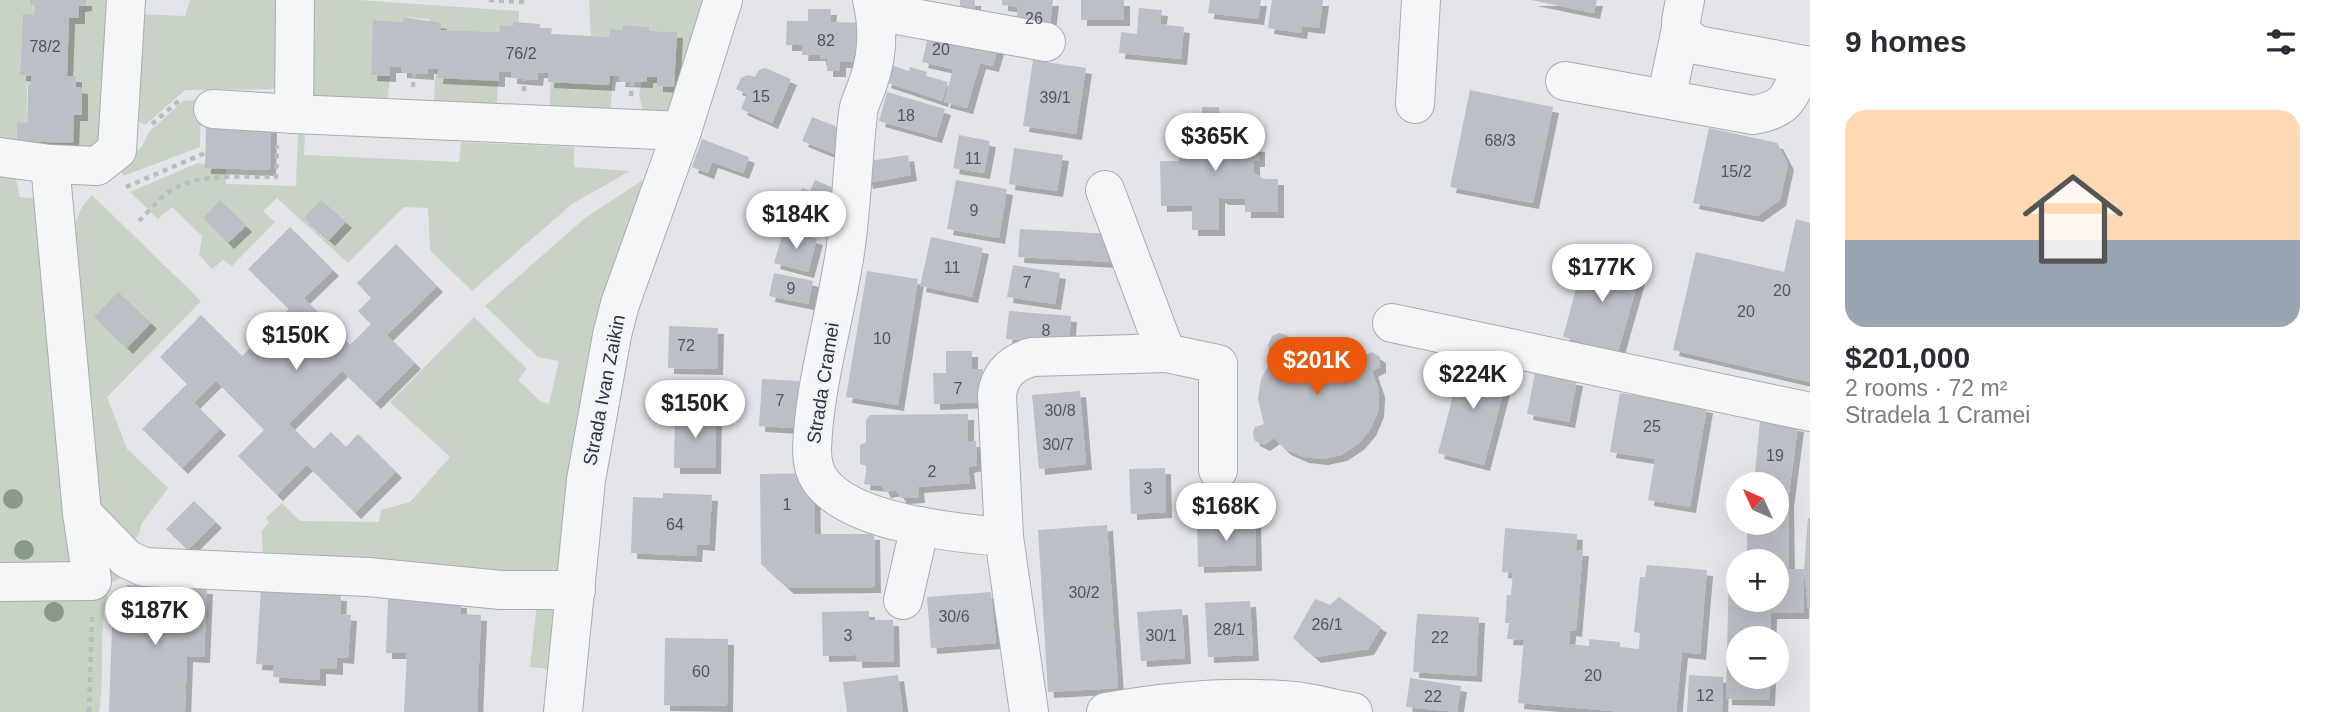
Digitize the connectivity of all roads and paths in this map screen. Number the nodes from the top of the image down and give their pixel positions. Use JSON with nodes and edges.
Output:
{"nodes":[{"id":1,"x":126,"y":0,"type":"edge"},
{"id":2,"x":295,"y":0,"type":"edge"},
{"id":3,"x":489,"y":0,"type":"edge"},
{"id":4,"x":522,"y":0,"type":"edge"},
{"id":5,"x":723,"y":0,"type":"edge"},
{"id":6,"x":1422,"y":0,"type":"edge"},
{"id":7,"x":873,"y":6,"type":"edge"},
{"id":8,"x":1683,"y":14,"type":"edge"},
{"id":9,"x":1046,"y":42,"type":"dead end"},
{"id":10,"x":1806,"y":65,"type":"edge"},
{"id":11,"x":1565,"y":81,"type":"dead end"},
{"id":12,"x":1666,"y":99,"type":"junction"},
{"id":13,"x":1415,"y":104,"type":"dead end"},
{"id":14,"x":213,"y":109,"type":"joint"},
{"id":15,"x":286,"y":113,"type":"junction"},
{"id":16,"x":682,"y":131,"type":"junction"},
{"id":17,"x":117,"y":150,"type":"junction"},
{"id":18,"x":205,"y":153,"type":"dead end"},
{"id":19,"x":0,"y":156,"type":"edge"},
{"id":20,"x":50,"y":164,"type":"junction"},
{"id":21,"x":124,"y":188,"type":"dead end"},
{"id":22,"x":1105,"y":190,"type":"dead end"},
{"id":23,"x":139,"y":221,"type":"dead end"},
{"id":24,"x":1392,"y":323,"type":"dead end"},
{"id":25,"x":1166,"y":353,"type":"junction"},
{"id":26,"x":1810,"y":412,"type":"edge"},
{"id":27,"x":1218,"y":470,"type":"dead end"},
{"id":28,"x":82,"y":513,"type":"junction"},
{"id":29,"x":920,"y":526,"type":"junction"},
{"id":30,"x":1004,"y":537,"type":"junction"},
{"id":31,"x":92,"y":581,"type":"junction"},
{"id":32,"x":0,"y":582,"type":"edge"},
{"id":33,"x":576,"y":590,"type":"junction"},
{"id":34,"x":903,"y":600,"type":"dead end"},
{"id":35,"x":1192,"y":706,"type":"edge"},
{"id":36,"x":89,"y":712,"type":"edge"},
{"id":37,"x":563,"y":712,"type":"edge"},
{"id":38,"x":1029,"y":712,"type":"edge"},
{"id":39,"x":1106,"y":712,"type":"edge"},
{"id":40,"x":1353,"y":712,"type":"edge"}],
"edges":[{"from":1,"to":17,"type":"street"},
{"from":2,"to":15,"type":"street"},
{"from":3,"to":4,"type":"path"},
{"from":5,"to":16,"type":"street","name":"Strada Ivan Zaikin"},
{"from":6,"to":13,"type":"street"},
{"from":7,"to":9,"type":"street"},
{"from":7,"to":29,"type":"street","name":"Strada Cramei"},
{"from":8,"to":10,"type":"street"},
{"from":8,"to":12,"type":"street"},
{"from":10,"to":12,"type":"street"},
{"from":11,"to":12,"type":"street"},
{"from":14,"to":15,"type":"street"},
{"from":14,"to":17,"type":"path"},
{"from":15,"to":16,"type":"street"},
{"from":15,"to":23,"type":"path"},
{"from":16,"to":33,"type":"street","name":"Strada Ivan Zaikin"},
{"from":17,"to":20,"type":"street"},
{"from":18,"to":21,"type":"path"},
{"from":19,"to":20,"type":"street"},
{"from":20,"to":28,"type":"street"},
{"from":22,"to":25,"type":"street"},
{"from":24,"to":26,"type":"street"},
{"from":25,"to":27,"type":"street"},
{"from":25,"to":30,"type":"street"},
{"from":28,"to":31,"type":"street"},
{"from":28,"to":33,"type":"street"},
{"from":29,"to":30,"type":"street","name":"Strada Cramei"},
{"from":29,"to":34,"type":"street"},
{"from":30,"to":38,"type":"street"},
{"from":31,"to":32,"type":"street"},
{"from":31,"to":36,"type":"path"},
{"from":33,"to":37,"type":"street","name":"Strada Ivan Zaikin"},
{"from":35,"to":39,"type":"street"},
{"from":35,"to":40,"type":"street"}]}
